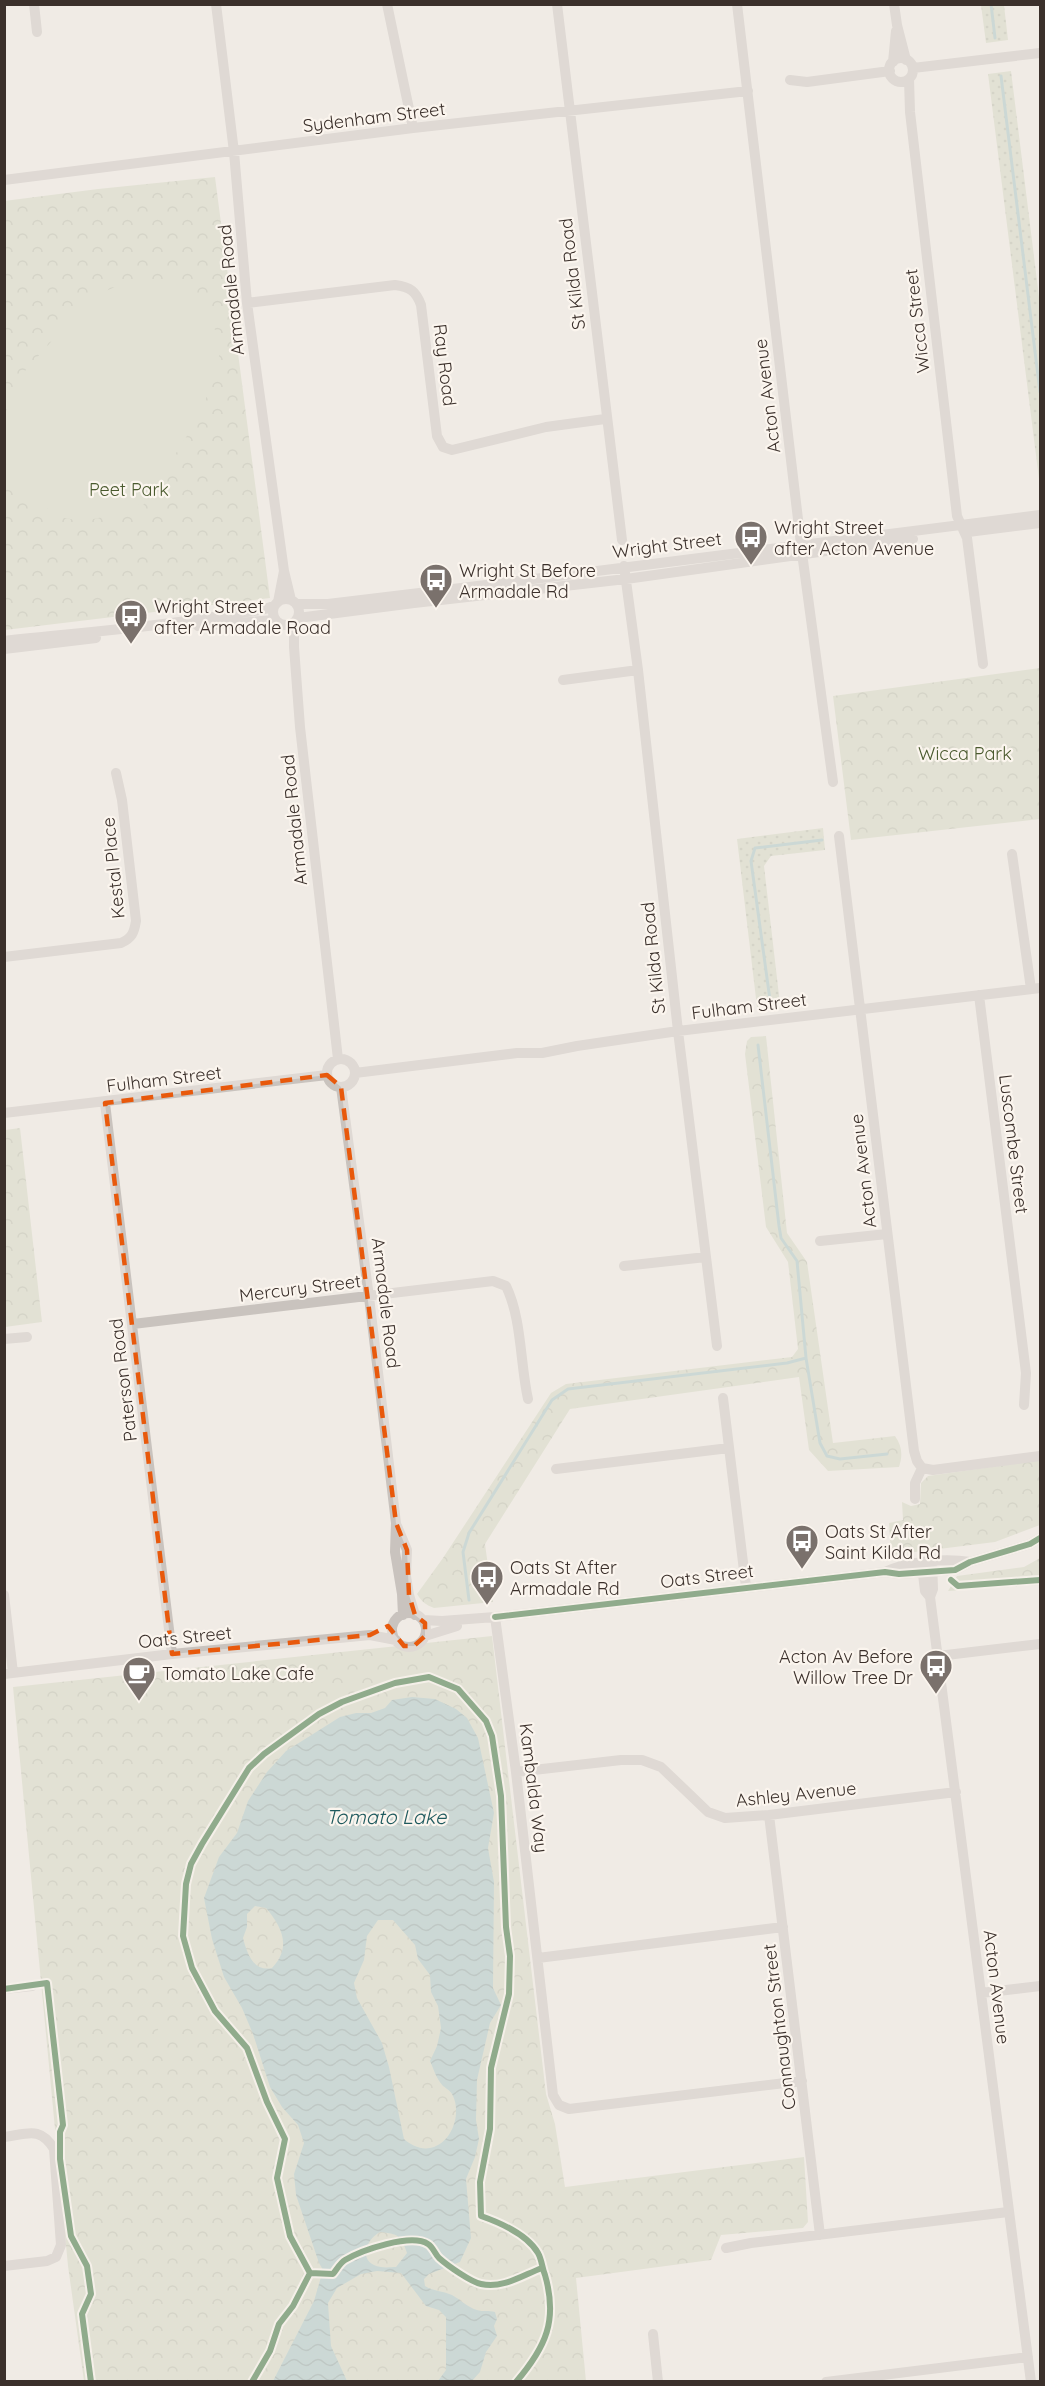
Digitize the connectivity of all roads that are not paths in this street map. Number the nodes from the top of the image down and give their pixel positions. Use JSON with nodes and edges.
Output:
{"nodes":[{"id":1,"x":34,"y":4,"type":"edge"},
{"id":2,"x":216,"y":4,"type":"edge"},
{"id":3,"x":387,"y":4,"type":"edge"},
{"id":4,"x":557,"y":4,"type":"edge"},
{"id":5,"x":738,"y":4,"type":"edge"},
{"id":6,"x":894,"y":4,"type":"edge"},
{"id":7,"x":897,"y":25,"type":"junction"},
{"id":8,"x":37,"y":32,"type":"dead end"},
{"id":9,"x":1041,"y":53,"type":"edge"},
{"id":10,"x":891,"y":66,"type":"junction"},
{"id":11,"x":907,"y":72,"type":"junction"},
{"id":12,"x":790,"y":80,"type":"dead end"},
{"id":13,"x":748,"y":91,"type":"junction"},
{"id":14,"x":570,"y":112,"type":"junction"},
{"id":15,"x":413,"y":128,"type":"junction"},
{"id":16,"x":234,"y":152,"type":"junction"},
{"id":17,"x":4,"y":180,"type":"edge"},
{"id":18,"x":247,"y":303,"type":"junction"},
{"id":19,"x":606,"y":418,"type":"junction"},
{"id":20,"x":1041,"y":515,"type":"edge"},
{"id":21,"x":1041,"y":523,"type":"edge"},
{"id":22,"x":962,"y":529,"type":"junction"},
{"id":23,"x":622,"y":540,"type":"dead end"},
{"id":24,"x":802,"y":549,"type":"junction"},
{"id":25,"x":624,"y":566,"type":"junction"},
{"id":26,"x":284,"y":571,"type":"junction"},
{"id":27,"x":626,"y":579,"type":"junction"},
{"id":28,"x":294,"y":602,"type":"junction"},
{"id":29,"x":276,"y":604,"type":"junction"},
{"id":30,"x":296,"y":621,"type":"junction"},
{"id":31,"x":279,"y":622,"type":"junction"},
{"id":32,"x":4,"y":641,"type":"edge"},
{"id":33,"x":294,"y":647,"type":"junction"},
{"id":34,"x":4,"y":649,"type":"edge"},
{"id":35,"x":983,"y":664,"type":"dead end"},
{"id":36,"x":638,"y":670,"type":"junction"},
{"id":37,"x":563,"y":680,"type":"dead end"},
{"id":38,"x":116,"y":773,"type":"dead end"},
{"id":39,"x":833,"y":782,"type":"dead end"},
{"id":40,"x":839,"y":836,"type":"dead end"},
{"id":41,"x":1012,"y":854,"type":"dead end"},
{"id":42,"x":4,"y":957,"type":"edge"},
{"id":43,"x":1036,"y":988,"type":"edge"},
{"id":44,"x":979,"y":995,"type":"junction"},
{"id":45,"x":860,"y":1010,"type":"junction"},
{"id":46,"x":678,"y":1031,"type":"junction"},
{"id":47,"x":338,"y":1059,"type":"junction"},
{"id":48,"x":355,"y":1073,"type":"junction"},
{"id":49,"x":327,"y":1075,"type":"junction"},
{"id":50,"x":341,"y":1087,"type":"junction"},
{"id":51,"x":105,"y":1102,"type":"junction"},
{"id":52,"x":4,"y":1113,"type":"edge"},
{"id":53,"x":888,"y":1233,"type":"junction"},
{"id":54,"x":820,"y":1241,"type":"dead end"},
{"id":55,"x":706,"y":1257,"type":"junction"},
{"id":56,"x":624,"y":1266,"type":"dead end"},
{"id":57,"x":369,"y":1297,"type":"junction"},
{"id":58,"x":133,"y":1324,"type":"junction"},
{"id":59,"x":27,"y":1337,"type":"dead end"},
{"id":60,"x":4,"y":1339,"type":"edge"},
{"id":61,"x":717,"y":1346,"type":"dead end"},
{"id":62,"x":723,"y":1398,"type":"dead end"},
{"id":63,"x":528,"y":1399,"type":"dead end"},
{"id":64,"x":1024,"y":1405,"type":"dead end"},
{"id":65,"x":729,"y":1448,"type":"junction"},
{"id":66,"x":1041,"y":1456,"type":"edge"},
{"id":67,"x":922,"y":1468,"type":"junction"},
{"id":68,"x":556,"y":1469,"type":"dead end"},
{"id":69,"x":915,"y":1499,"type":"dead end"},
{"id":70,"x":396,"y":1523,"type":"junction"},
{"id":71,"x":1041,"y":1538,"type":"edge"},
{"id":72,"x":927,"y":1567,"type":"junction"},
{"id":73,"x":746,"y":1587,"type":"junction"},
{"id":74,"x":4,"y":1595,"type":"edge"},
{"id":75,"x":403,"y":1615,"type":"junction"},
{"id":76,"x":419,"y":1617,"type":"junction"},
{"id":77,"x":495,"y":1617,"type":"junction"},
{"id":78,"x":394,"y":1623,"type":"junction"},
{"id":79,"x":370,"y":1635,"type":"junction"},
{"id":80,"x":425,"y":1636,"type":"junction"},
{"id":81,"x":396,"y":1640,"type":"junction"},
{"id":82,"x":1041,"y":1644,"type":"edge"},
{"id":83,"x":172,"y":1654,"type":"junction"},
{"id":84,"x":938,"y":1656,"type":"junction"},
{"id":85,"x":9,"y":1673,"type":"edge"},
{"id":86,"x":516,"y":1772,"type":"junction"},
{"id":87,"x":956,"y":1792,"type":"junction"},
{"id":88,"x":769,"y":1815,"type":"junction"},
{"id":89,"x":783,"y":1927,"type":"junction"},
{"id":90,"x":538,"y":1958,"type":"junction"},
{"id":91,"x":32,"y":1986,"type":"dead end"},
{"id":92,"x":1041,"y":1986,"type":"edge"},
{"id":93,"x":4,"y":1989,"type":"edge"},
{"id":94,"x":981,"y":1993,"type":"junction"},
{"id":95,"x":802,"y":2081,"type":"junction"},
{"id":96,"x":4,"y":2137,"type":"edge"},
{"id":97,"x":1008,"y":2212,"type":"junction"},
{"id":98,"x":820,"y":2235,"type":"junction"},
{"id":99,"x":726,"y":2248,"type":"dead end"},
{"id":100,"x":4,"y":2266,"type":"edge"},
{"id":101,"x":652,"y":2334,"type":"dead end"},
{"id":102,"x":1028,"y":2358,"type":"junction"},
{"id":103,"x":658,"y":2382,"type":"edge"},
{"id":104,"x":826,"y":2382,"type":"edge"},
{"id":105,"x":1031,"y":2382,"type":"edge"}],
"edges":[{"from":1,"to":8,"type":"street"},
{"from":2,"to":16,"type":"street","name":"Armadale Road"},
{"from":3,"to":15,"type":"street"},
{"from":4,"to":14,"type":"street","name":"St Kilda Road"},
{"from":5,"to":13,"type":"street","name":"Acton Avenue"},
{"from":6,"to":7,"type":"street","name":"Wicca Street"},
{"from":7,"to":10,"type":"street","name":"Wicca Street"},
{"from":7,"to":11,"type":"street","name":"Wicca Street"},
{"from":9,"to":11,"type":"street"},
{"from":10,"to":11,"type":"street"},
{"from":10,"to":11,"type":"street"},
{"from":10,"to":12,"type":"street"},
{"from":11,"to":22,"type":"street","name":"Wicca Street"},
{"from":13,"to":14,"type":"street","name":"Sydenham Street"},
{"from":13,"to":24,"type":"street","name":"Acton Avenue"},
{"from":14,"to":15,"type":"street","name":"Sydenham Street"},
{"from":14,"to":19,"type":"street","name":"St Kilda Road"},
{"from":15,"to":16,"type":"street","name":"Sydenham Street"},
{"from":16,"to":17,"type":"street","name":"Sydenham Street"},
{"from":16,"to":18,"type":"street","name":"Armadale Road"},
{"from":18,"to":19,"type":"street","name":"Ray Road"},
{"from":18,"to":26,"type":"street","name":"Armadale Road"},
{"from":19,"to":23,"type":"street","name":"St Kilda Road"},
{"from":20,"to":22,"type":"street","name":"Wright Street"},
{"from":21,"to":22,"type":"street","name":"Wright Street"},
{"from":22,"to":24,"type":"street","name":"Wright Street"},
{"from":22,"to":35,"type":"street","name":"Wicca Street"},
{"from":24,"to":25,"type":"street","name":"Wright Street"},
{"from":24,"to":27,"type":"street","name":"Wright Street"},
{"from":24,"to":39,"type":"street","name":"Acton Avenue"},
{"from":25,"to":27,"type":"street","name":"St Kilda Road"},
{"from":25,"to":28,"type":"street","name":"Wright Street"},
{"from":26,"to":28,"type":"street","name":"Armadale Road"},
{"from":26,"to":29,"type":"street","name":"Armadale Road"},
{"from":27,"to":30,"type":"street","name":"Wright Street"},
{"from":27,"to":36,"type":"street","name":"St Kilda Road"},
{"from":28,"to":29,"type":"street"},
{"from":28,"to":30,"type":"street"},
{"from":29,"to":31,"type":"street"},
{"from":29,"to":32,"type":"street"},
{"from":30,"to":31,"type":"street"},
{"from":30,"to":33,"type":"street","name":"Armadale Road"},
{"from":31,"to":33,"type":"street","name":"Armadale Road"},
{"from":31,"to":34,"type":"street"},
{"from":33,"to":47,"type":"street","name":"Armadale Road"},
{"from":36,"to":37,"type":"street"},
{"from":36,"to":46,"type":"street","name":"St Kilda Road"},
{"from":38,"to":42,"type":"street","name":"Kestal Place"},
{"from":40,"to":45,"type":"street","name":"Acton Avenue"},
{"from":41,"to":43,"type":"street"},
{"from":43,"to":44,"type":"street","name":"Fulham Street"},
{"from":44,"to":45,"type":"street","name":"Fulham Street"},
{"from":44,"to":64,"type":"street","name":"Luscombe Street"},
{"from":45,"to":46,"type":"street","name":"Fulham Street"},
{"from":45,"to":53,"type":"street","name":"Acton Avenue"},
{"from":46,"to":48,"type":"street","name":"Fulham Street"},
{"from":46,"to":55,"type":"street","name":"St Kilda Road"},
{"from":47,"to":48,"type":"street"},
{"from":47,"to":49,"type":"street"},
{"from":48,"to":50,"type":"street"},
{"from":49,"to":50,"type":"street"},
{"from":49,"to":51,"type":"street","name":"Fulham Street"},
{"from":50,"to":57,"type":"street","name":"Armadale Road"},
{"from":51,"to":52,"type":"street","name":"Fulham Street"},
{"from":51,"to":58,"type":"street","name":"Paterson Road"},
{"from":53,"to":54,"type":"street"},
{"from":53,"to":67,"type":"street","name":"Acton Avenue"},
{"from":55,"to":56,"type":"street"},
{"from":55,"to":61,"type":"street","name":"St Kilda Road"},
{"from":57,"to":58,"type":"street","name":"Mercury Street"},
{"from":57,"to":63,"type":"street","name":"Mercury Street"},
{"from":57,"to":70,"type":"street","name":"Armadale Road"},
{"from":58,"to":83,"type":"street","name":"Paterson Road"},
{"from":59,"to":60,"type":"street"},
{"from":62,"to":65,"type":"street"},
{"from":65,"to":68,"type":"street"},
{"from":65,"to":73,"type":"street"},
{"from":66,"to":67,"type":"street"},
{"from":67,"to":69,"type":"street"},
{"from":70,"to":75,"type":"street","name":"Armadale Road"},
{"from":70,"to":76,"type":"street","name":"Armadale Road"},
{"from":71,"to":72,"type":"street","name":"Oats Street"},
{"from":72,"to":73,"type":"street","name":"Oats Street"},
{"from":72,"to":84,"type":"street","name":"Acton Avenue"},
{"from":73,"to":77,"type":"street","name":"Oats Street"},
{"from":74,"to":85,"type":"street"},
{"from":75,"to":76,"type":"street"},
{"from":75,"to":78,"type":"street"},
{"from":76,"to":77,"type":"street","name":"Oats Street"},
{"from":76,"to":80,"type":"street"},
{"from":77,"to":80,"type":"street","name":"Oats Street"},
{"from":77,"to":86,"type":"street","name":"Kambalda Way"},
{"from":78,"to":79,"type":"street","name":"Oats Street"},
{"from":78,"to":81,"type":"street"},
{"from":79,"to":81,"type":"street","name":"Oats Street"},
{"from":79,"to":83,"type":"street","name":"Oats Street"},
{"from":80,"to":81,"type":"street"},
{"from":82,"to":84,"type":"street"},
{"from":83,"to":85,"type":"street","name":"Oats Street"},
{"from":84,"to":87,"type":"street","name":"Acton Avenue"},
{"from":86,"to":88,"type":"street","name":"Ashley Avenue"},
{"from":86,"to":90,"type":"street","name":"Kambalda Way"},
{"from":87,"to":88,"type":"street","name":"Ashley Avenue"},
{"from":87,"to":94,"type":"street","name":"Acton Avenue"},
{"from":88,"to":89,"type":"street","name":"Connaughton Street"},
{"from":89,"to":90,"type":"street"},
{"from":89,"to":95,"type":"street","name":"Connaughton Street"},
{"from":90,"to":95,"type":"street","name":"Kambalda Way"},
{"from":91,"to":93,"type":"street"},
{"from":92,"to":94,"type":"street"},
{"from":94,"to":97,"type":"street","name":"Acton Avenue"},
{"from":95,"to":98,"type":"street","name":"Connaughton Street"},
{"from":96,"to":100,"type":"street"},
{"from":97,"to":98,"type":"street"},
{"from":97,"to":102,"type":"street","name":"Acton Avenue"},
{"from":98,"to":99,"type":"street"},
{"from":101,"to":103,"type":"street"},
{"from":102,"to":104,"type":"street"},
{"from":102,"to":105,"type":"street","name":"Acton Avenue"}]}
